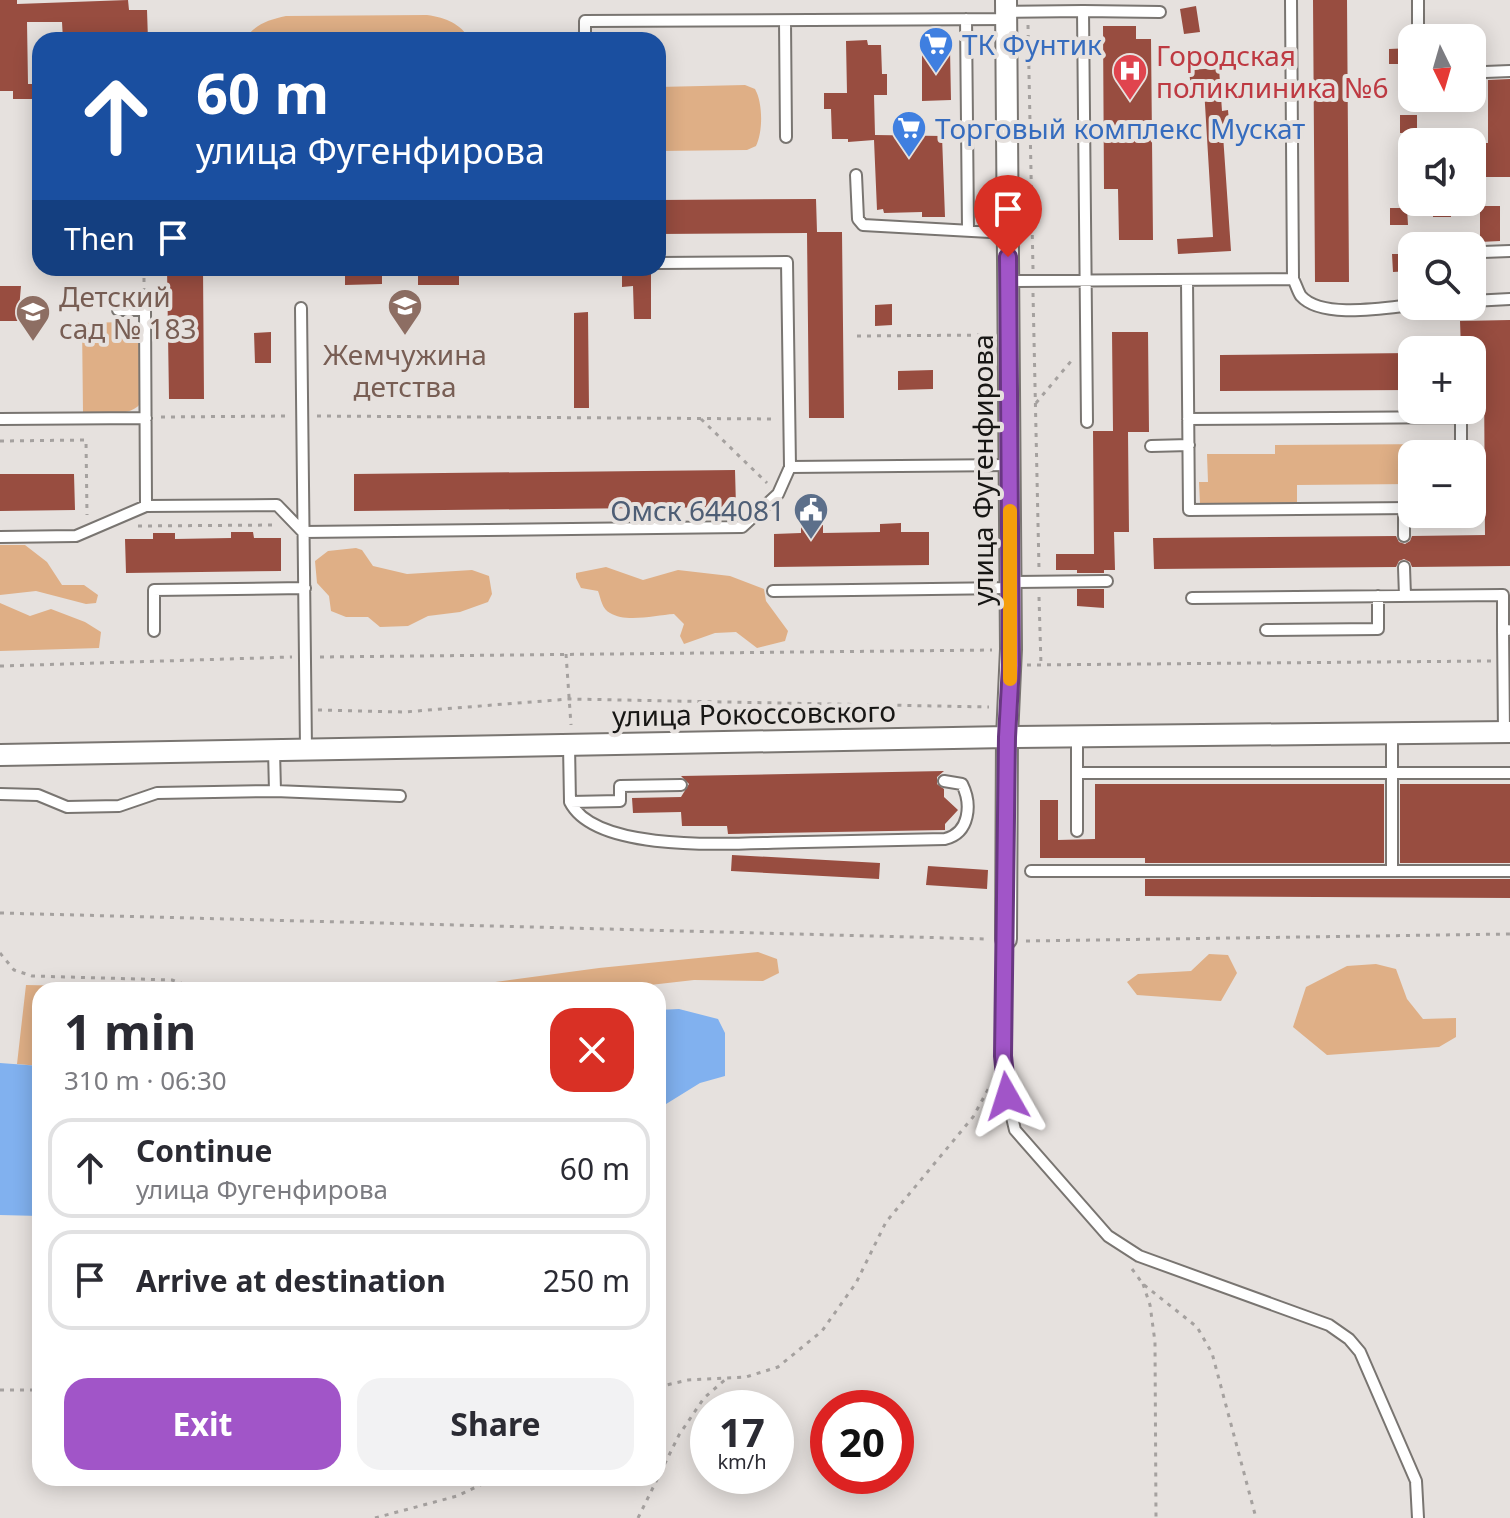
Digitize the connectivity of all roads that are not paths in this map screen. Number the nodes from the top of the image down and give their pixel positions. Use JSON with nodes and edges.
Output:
{"nodes":[{"id":1,"x":1291,"y":0,"type":"edge"},
{"id":2,"x":1418,"y":0,"type":"edge"},
{"id":3,"x":1006,"y":10,"type":"edge"},
{"id":4,"x":1083,"y":11,"type":"junction"},
{"id":5,"x":1160,"y":12,"type":"dead end"},
{"id":6,"x":966,"y":19,"type":"junction"},
{"id":7,"x":785,"y":21,"type":"junction"},
{"id":8,"x":1418,"y":24,"type":"edge"},
{"id":9,"x":585,"y":32,"type":"edge"},
{"id":10,"x":1510,"y":71,"type":"edge"},
{"id":11,"x":1486,"y":72,"type":"edge"},
{"id":12,"x":786,"y":137,"type":"dead end"},
{"id":13,"x":856,"y":175,"type":"dead end"},
{"id":14,"x":968,"y":229,"type":"junction"},
{"id":15,"x":1008,"y":233,"type":"junction"},
{"id":16,"x":1510,"y":251,"type":"edge"},
{"id":17,"x":1486,"y":252,"type":"edge"},
{"id":18,"x":666,"y":263,"type":"edge"},
{"id":19,"x":1293,"y":279,"type":"junction"},
{"id":20,"x":1187,"y":280,"type":"junction"},
{"id":21,"x":1008,"y":281,"type":"junction"},
{"id":22,"x":1086,"y":281,"type":"junction"},
{"id":23,"x":1510,"y":299,"type":"edge"},
{"id":24,"x":1486,"y":300,"type":"edge"},
{"id":25,"x":1398,"y":306,"type":"edge"},
{"id":26,"x":301,"y":308,"type":"dead end"},
{"id":27,"x":118,"y":310,"type":"dead end"},
{"id":28,"x":146,"y":418,"type":"junction"},
{"id":29,"x":0,"y":419,"type":"edge"},
{"id":30,"x":1188,"y":419,"type":"junction"},
{"id":31,"x":1087,"y":422,"type":"dead end"},
{"id":32,"x":1461,"y":440,"type":"edge"},
{"id":33,"x":1189,"y":445,"type":"junction"},
{"id":34,"x":1151,"y":446,"type":"dead end"},
{"id":35,"x":1010,"y":465,"type":"junction"},
{"id":36,"x":790,"y":467,"type":"junction"},
{"id":37,"x":146,"y":506,"type":"junction"},
{"id":38,"x":1398,"y":508,"type":"edge"},
{"id":39,"x":1405,"y":528,"type":"edge"},
{"id":40,"x":303,"y":532,"type":"junction"},
{"id":41,"x":1404,"y":536,"type":"dead end"},
{"id":42,"x":0,"y":537,"type":"edge"},
{"id":43,"x":1404,"y":567,"type":"dead end"},
{"id":44,"x":1107,"y":581,"type":"dead end"},
{"id":45,"x":1011,"y":585,"type":"junction"},
{"id":46,"x":305,"y":588,"type":"junction"},
{"id":47,"x":773,"y":591,"type":"dead end"},
{"id":48,"x":1378,"y":596,"type":"junction"},
{"id":49,"x":1405,"y":596,"type":"junction"},
{"id":50,"x":1192,"y":598,"type":"dead end"},
{"id":51,"x":1266,"y":630,"type":"dead end"},
{"id":52,"x":1507,"y":630,"type":"edge"},
{"id":53,"x":154,"y":631,"type":"dead end"},
{"id":54,"x":1507,"y":732,"type":"edge"},
{"id":55,"x":1392,"y":733,"type":"junction"},
{"id":56,"x":1077,"y":736,"type":"junction"},
{"id":57,"x":1007,"y":737,"type":"junction"},
{"id":58,"x":571,"y":745,"type":"junction"},
{"id":59,"x":306,"y":749,"type":"junction"},
{"id":60,"x":274,"y":750,"type":"junction"},
{"id":61,"x":0,"y":755,"type":"edge"},
{"id":62,"x":1077,"y":773,"type":"junction"},
{"id":63,"x":1392,"y":773,"type":"junction"},
{"id":64,"x":1510,"y":773,"type":"edge"},
{"id":65,"x":944,"y":781,"type":"dead end"},
{"id":66,"x":681,"y":785,"type":"dead end"},
{"id":67,"x":275,"y":791,"type":"junction"},
{"id":68,"x":0,"y":794,"type":"edge"},
{"id":69,"x":400,"y":796,"type":"dead end"},
{"id":70,"x":570,"y":802,"type":"junction"},
{"id":71,"x":1077,"y":831,"type":"dead end"},
{"id":72,"x":1031,"y":871,"type":"dead end"},
{"id":73,"x":1392,"y":871,"type":"junction"},
{"id":74,"x":1510,"y":871,"type":"edge"},
{"id":75,"x":1006,"y":939,"type":"joint"},
{"id":76,"x":1418,"y":1518,"type":"edge"}],
"edges":[{"from":1,"to":19,"type":"lane"},
{"from":2,"to":8,"type":"lane"},
{"from":3,"to":4,"type":"lane"},
{"from":3,"to":6,"type":"lane"},
{"from":3,"to":15,"type":"street","name":"улица Фугенфирова"},
{"from":4,"to":5,"type":"lane"},
{"from":4,"to":22,"type":"lane"},
{"from":6,"to":7,"type":"lane"},
{"from":6,"to":14,"type":"lane"},
{"from":7,"to":9,"type":"lane"},
{"from":7,"to":12,"type":"lane"},
{"from":10,"to":11,"type":"lane"},
{"from":13,"to":14,"type":"lane"},
{"from":14,"to":15,"type":"lane"},
{"from":15,"to":21,"type":"street","name":"улица Фугенфирова"},
{"from":16,"to":17,"type":"lane"},
{"from":18,"to":36,"type":"lane"},
{"from":19,"to":20,"type":"lane"},
{"from":19,"to":25,"type":"lane"},
{"from":20,"to":22,"type":"lane"},
{"from":20,"to":30,"type":"lane"},
{"from":21,"to":22,"type":"lane"},
{"from":21,"to":35,"type":"street","name":"улица Фугенфирова"},
{"from":22,"to":31,"type":"lane"},
{"from":23,"to":24,"type":"lane"},
{"from":26,"to":40,"type":"lane"},
{"from":27,"to":28,"type":"lane"},
{"from":28,"to":29,"type":"lane"},
{"from":28,"to":37,"type":"lane"},
{"from":30,"to":32,"type":"lane"},
{"from":30,"to":33,"type":"lane"},
{"from":33,"to":34,"type":"lane"},
{"from":33,"to":38,"type":"lane"},
{"from":35,"to":36,"type":"lane"},
{"from":35,"to":45,"type":"street","name":"улица Фугенфирова"},
{"from":36,"to":40,"type":"lane"},
{"from":37,"to":40,"type":"lane"},
{"from":37,"to":42,"type":"lane"},
{"from":39,"to":41,"type":"lane"},
{"from":40,"to":46,"type":"lane"},
{"from":43,"to":49,"type":"lane"},
{"from":44,"to":45,"type":"lane"},
{"from":45,"to":47,"type":"lane"},
{"from":45,"to":57,"type":"street","name":"улица Фугенфирова"},
{"from":46,"to":53,"type":"lane"},
{"from":46,"to":59,"type":"lane"},
{"from":48,"to":49,"type":"lane"},
{"from":48,"to":50,"type":"lane"},
{"from":48,"to":51,"type":"lane"},
{"from":49,"to":52,"type":"lane"},
{"from":52,"to":54,"type":"lane"},
{"from":54,"to":55,"type":"street","name":"улица Рокоссовского"},
{"from":55,"to":56,"type":"street","name":"улица Рокоссовского"},
{"from":55,"to":63,"type":"lane"},
{"from":56,"to":57,"type":"street","name":"улица Рокоссовского"},
{"from":56,"to":62,"type":"lane"},
{"from":57,"to":58,"type":"street","name":"улица Рокоссовского"},
{"from":57,"to":75,"type":"street","name":"улица Фугенфирова"},
{"from":58,"to":59,"type":"street","name":"улица Рокоссовского"},
{"from":58,"to":70,"type":"lane"},
{"from":59,"to":60,"type":"street","name":"улица Рокоссовского"},
{"from":60,"to":61,"type":"street","name":"улица Рокоссовского"},
{"from":60,"to":67,"type":"lane"},
{"from":62,"to":63,"type":"lane"},
{"from":62,"to":71,"type":"lane"},
{"from":63,"to":64,"type":"lane"},
{"from":63,"to":73,"type":"lane"},
{"from":65,"to":70,"type":"lane"},
{"from":66,"to":70,"type":"lane"},
{"from":67,"to":68,"type":"lane"},
{"from":67,"to":69,"type":"lane"},
{"from":72,"to":73,"type":"lane"},
{"from":73,"to":74,"type":"lane"},
{"from":75,"to":76,"type":"lane"}]}
